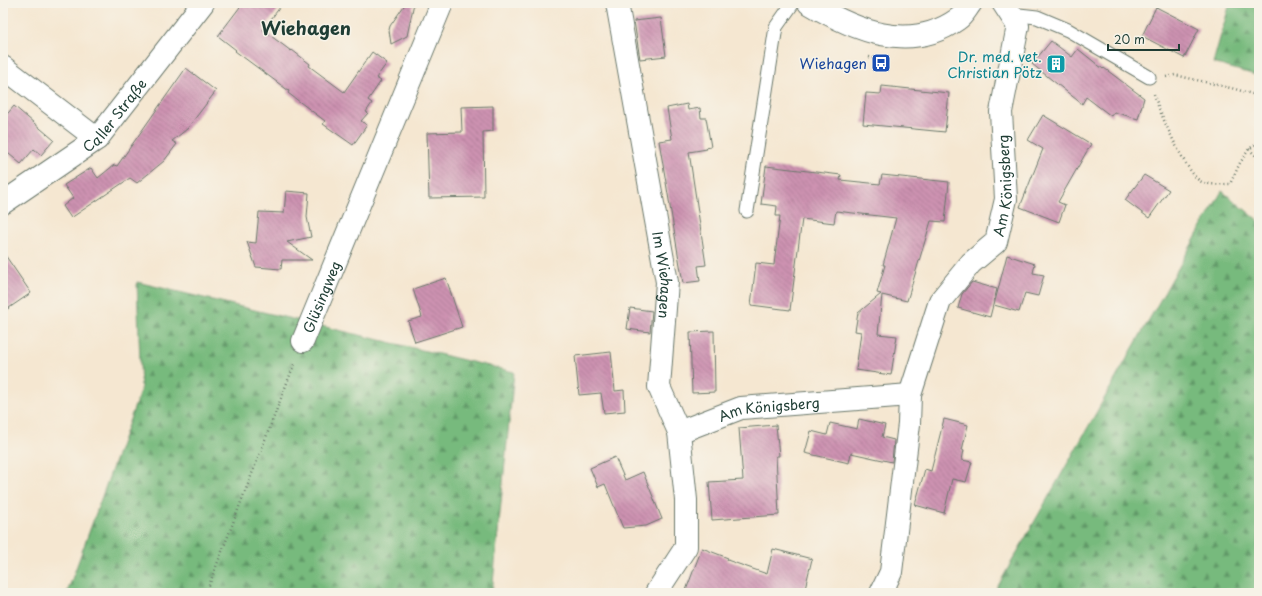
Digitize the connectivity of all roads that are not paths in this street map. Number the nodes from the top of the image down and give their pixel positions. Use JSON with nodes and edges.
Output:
{"nodes":[{"id":1,"x":203,"y":3,"type":"edge"},
{"id":2,"x":442,"y":3,"type":"edge"},
{"id":3,"x":617,"y":3,"type":"edge"},
{"id":4,"x":793,"y":3,"type":"edge"},
{"id":5,"x":809,"y":3,"type":"edge"},
{"id":6,"x":971,"y":3,"type":"edge"},
{"id":7,"x":1007,"y":8,"type":"edge"},
{"id":8,"x":3,"y":67,"type":"edge"},
{"id":9,"x":1154,"y":82,"type":"road end"},
{"id":10,"x":97,"y":138,"type":"junction"},
{"id":11,"x":3,"y":203,"type":"edge"},
{"id":12,"x":747,"y":212,"type":"dead end"},
{"id":13,"x":303,"y":341,"type":"road end"},
{"id":14,"x":910,"y":395,"type":"junction"},
{"id":15,"x":679,"y":432,"type":"junction"},
{"id":16,"x":656,"y":593,"type":"edge"},
{"id":17,"x":881,"y":593,"type":"edge"}],
"edges":[{"from":1,"to":10,"type":"street","name":"Caller Straße"},
{"from":2,"to":13,"type":"street","name":"Glüsingweg"},
{"from":3,"to":15,"type":"street","name":"Im Wiehagen"},
{"from":4,"to":12,"type":"lane"},
{"from":5,"to":6,"type":"street"},
{"from":7,"to":9,"type":"lane"},
{"from":7,"to":14,"type":"street","name":"Am Königsberg"},
{"from":8,"to":10,"type":"street"},
{"from":10,"to":11,"type":"street","name":"Caller Straße"},
{"from":14,"to":15,"type":"street","name":"Am Königsberg"},
{"from":14,"to":17,"type":"street","name":"Am Königsberg"},
{"from":15,"to":16,"type":"street","name":"Im Wiehagen"}]}
